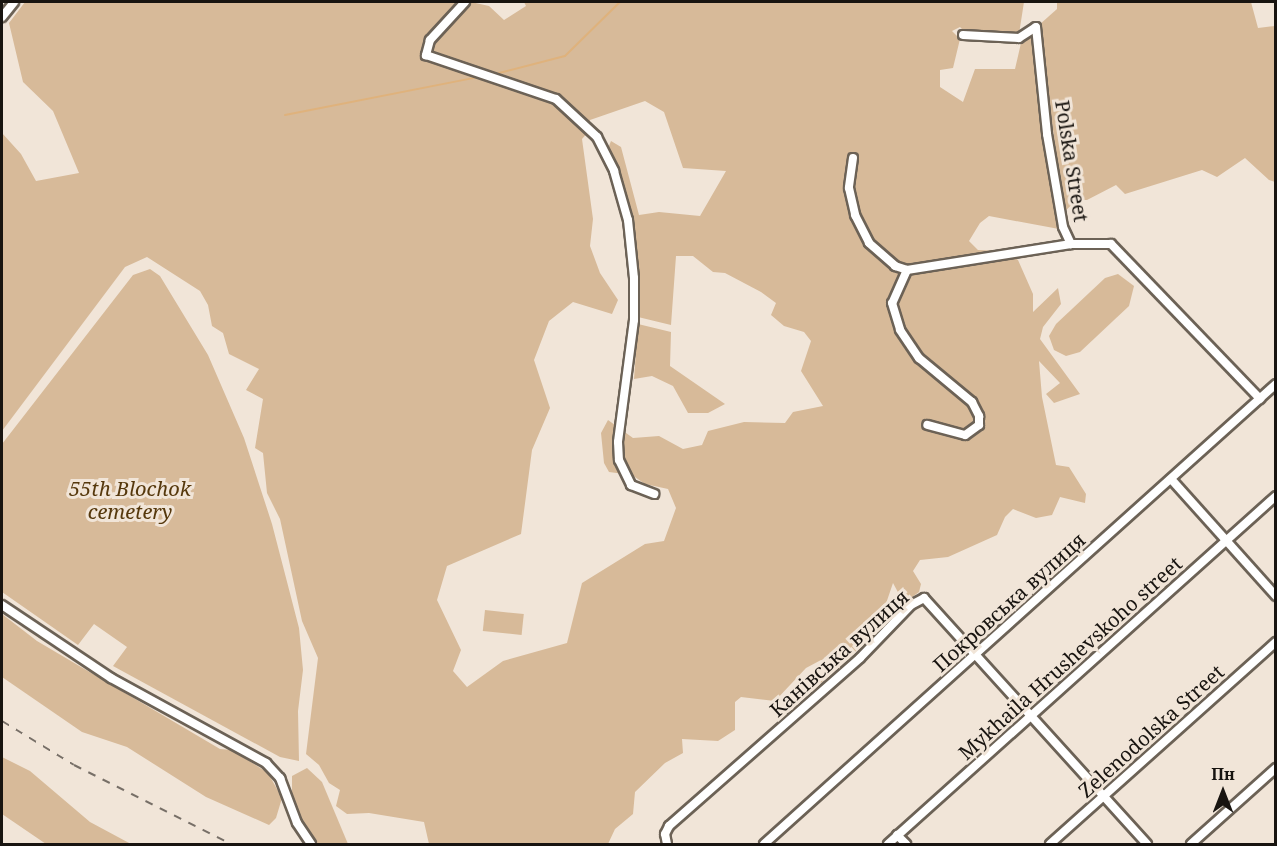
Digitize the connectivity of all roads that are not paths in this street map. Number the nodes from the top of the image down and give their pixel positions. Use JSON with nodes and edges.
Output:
{"nodes":[{"id":1,"x":14,"y":2,"type":"edge"},
{"id":2,"x":465,"y":2,"type":"edge"},
{"id":3,"x":2,"y":17,"type":"edge"},
{"id":4,"x":963,"y":35,"type":"dead end"},
{"id":5,"x":853,"y":158,"type":"dead end"},
{"id":6,"x":1071,"y":244,"type":"junction"},
{"id":7,"x":907,"y":270,"type":"junction"},
{"id":8,"x":1275,"y":384,"type":"edge"},
{"id":9,"x":1260,"y":399,"type":"junction"},
{"id":10,"x":927,"y":425,"type":"dead end"},
{"id":11,"x":1171,"y":479,"type":"junction"},
{"id":12,"x":654,"y":494,"type":"dead end"},
{"id":13,"x":1275,"y":496,"type":"edge"},
{"id":14,"x":1226,"y":541,"type":"junction"},
{"id":15,"x":1275,"y":596,"type":"edge"},
{"id":16,"x":2,"y":605,"type":"edge"},
{"id":17,"x":1275,"y":642,"type":"edge"},
{"id":18,"x":976,"y":655,"type":"junction"},
{"id":19,"x":1030,"y":716,"type":"junction"},
{"id":20,"x":1275,"y":768,"type":"edge"},
{"id":21,"x":1103,"y":796,"type":"junction"},
{"id":22,"x":897,"y":835,"type":"junction"},
{"id":23,"x":311,"y":844,"type":"edge"},
{"id":24,"x":667,"y":844,"type":"edge"},
{"id":25,"x":764,"y":844,"type":"edge"},
{"id":26,"x":888,"y":844,"type":"edge"},
{"id":27,"x":906,"y":844,"type":"edge"},
{"id":28,"x":1050,"y":844,"type":"edge"},
{"id":29,"x":1147,"y":844,"type":"edge"},
{"id":30,"x":1191,"y":844,"type":"edge"}],
"edges":[{"from":1,"to":3,"type":"street"},
{"from":2,"to":12,"type":"street"},
{"from":4,"to":6,"type":"street","name":"Polska Street"},
{"from":5,"to":7,"type":"street"},
{"from":6,"to":7,"type":"street","name":"Polska Street"},
{"from":6,"to":9,"type":"street"},
{"from":7,"to":10,"type":"street"},
{"from":8,"to":9,"type":"street","name":"Покровська вулиця"},
{"from":9,"to":11,"type":"street","name":"Покровська вулиця"},
{"from":11,"to":14,"type":"street"},
{"from":11,"to":18,"type":"street","name":"Покровська вулиця"},
{"from":13,"to":14,"type":"street","name":"Mykhaila Hrushevskoho street"},
{"from":14,"to":15,"type":"street"},
{"from":14,"to":19,"type":"street","name":"Mykhaila Hrushevskoho street"},
{"from":16,"to":23,"type":"street"},
{"from":17,"to":21,"type":"street","name":"Zelenodolska Street"},
{"from":18,"to":19,"type":"street","name":"Канівська вулиця"},
{"from":18,"to":24,"type":"street","name":"Канівська вулиця"},
{"from":18,"to":25,"type":"street","name":"Покровська вулиця"},
{"from":19,"to":21,"type":"street","name":"Канівська вулиця"},
{"from":19,"to":22,"type":"street","name":"Mykhaila Hrushevskoho street"},
{"from":20,"to":30,"type":"street"},
{"from":21,"to":28,"type":"street","name":"Zelenodolska Street"},
{"from":21,"to":29,"type":"street","name":"Канівська вулиця"},
{"from":22,"to":26,"type":"street","name":"Mykhaila Hrushevskoho street"},
{"from":22,"to":27,"type":"street"}]}
